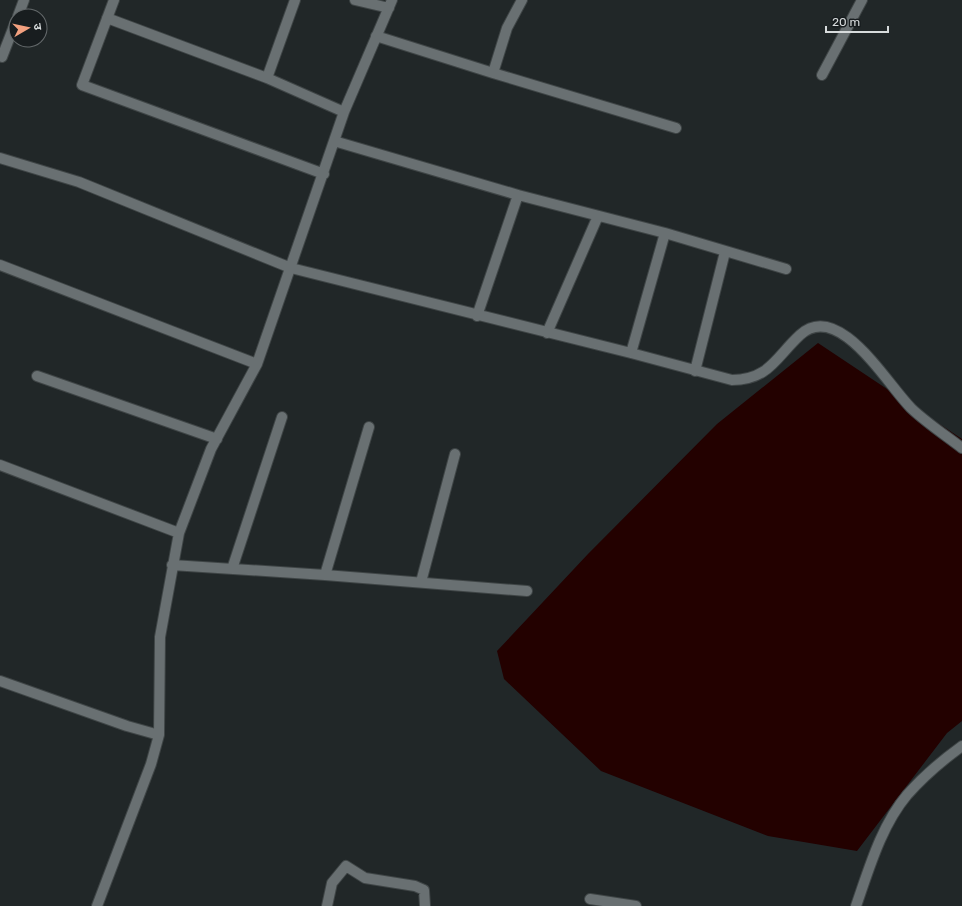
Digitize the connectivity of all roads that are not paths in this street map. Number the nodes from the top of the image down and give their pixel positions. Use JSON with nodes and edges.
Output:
{"nodes":[{"id":1,"x":114,"y":0,"type":"edge"},
{"id":2,"x":295,"y":0,"type":"edge"},
{"id":3,"x":355,"y":0,"type":"edge"},
{"id":4,"x":522,"y":0,"type":"edge"},
{"id":5,"x":862,"y":0,"type":"edge"},
{"id":6,"x":390,"y":4,"type":"edge"},
{"id":7,"x":107,"y":18,"type":"junction"},
{"id":8,"x":376,"y":36,"type":"junction"},
{"id":9,"x":8,"y":42,"type":"edge"},
{"id":10,"x":0,"y":56,"type":"edge"},
{"id":11,"x":493,"y":74,"type":"junction"},
{"id":12,"x":822,"y":75,"type":"dead end"},
{"id":13,"x":267,"y":78,"type":"junction"},
{"id":14,"x":344,"y":112,"type":"junction"},
{"id":15,"x":676,"y":128,"type":"dead end"},
{"id":16,"x":334,"y":142,"type":"junction"},
{"id":17,"x":0,"y":158,"type":"edge"},
{"id":18,"x":324,"y":174,"type":"junction"},
{"id":19,"x":518,"y":195,"type":"junction"},
{"id":20,"x":598,"y":216,"type":"junction"},
{"id":21,"x":665,"y":233,"type":"junction"},
{"id":22,"x":725,"y":252,"type":"junction"},
{"id":23,"x":0,"y":265,"type":"edge"},
{"id":24,"x":291,"y":268,"type":"junction"},
{"id":25,"x":786,"y":268,"type":"dead end"},
{"id":26,"x":477,"y":316,"type":"junction"},
{"id":27,"x":547,"y":333,"type":"junction"},
{"id":28,"x":631,"y":353,"type":"junction"},
{"id":29,"x":257,"y":364,"type":"junction"},
{"id":30,"x":695,"y":370,"type":"junction"},
{"id":31,"x":37,"y":376,"type":"dead end"},
{"id":32,"x":282,"y":417,"type":"dead end"},
{"id":33,"x":368,"y":427,"type":"dead end"},
{"id":34,"x":217,"y":439,"type":"junction"},
{"id":35,"x":962,"y":448,"type":"edge"},
{"id":36,"x":455,"y":454,"type":"dead end"},
{"id":37,"x":0,"y":465,"type":"edge"},
{"id":38,"x":179,"y":533,"type":"junction"},
{"id":39,"x":172,"y":565,"type":"junction"},
{"id":40,"x":232,"y":569,"type":"junction"},
{"id":41,"x":325,"y":574,"type":"junction"},
{"id":42,"x":421,"y":582,"type":"junction"},
{"id":43,"x":527,"y":591,"type":"dead end"},
{"id":44,"x":0,"y":680,"type":"edge"},
{"id":45,"x":159,"y":735,"type":"junction"},
{"id":46,"x":962,"y":746,"type":"edge"},
{"id":47,"x":590,"y":899,"type":"dead end"},
{"id":48,"x":96,"y":906,"type":"edge"},
{"id":49,"x":326,"y":906,"type":"edge"},
{"id":50,"x":425,"y":906,"type":"edge"},
{"id":51,"x":636,"y":906,"type":"edge"},
{"id":52,"x":856,"y":906,"type":"edge"}],
"edges":[{"from":1,"to":7,"type":"street"},
{"from":2,"to":13,"type":"street"},
{"from":3,"to":6,"type":"street"},
{"from":4,"to":11,"type":"street"},
{"from":5,"to":12,"type":"street"},
{"from":6,"to":8,"type":"street"},
{"from":7,"to":13,"type":"street"},
{"from":7,"to":18,"type":"street"},
{"from":8,"to":11,"type":"street"},
{"from":8,"to":14,"type":"street"},
{"from":9,"to":10,"type":"street"},
{"from":11,"to":15,"type":"street"},
{"from":13,"to":14,"type":"street"},
{"from":14,"to":16,"type":"street"},
{"from":16,"to":18,"type":"street"},
{"from":16,"to":19,"type":"street"},
{"from":17,"to":24,"type":"street"},
{"from":18,"to":24,"type":"street"},
{"from":19,"to":20,"type":"street"},
{"from":19,"to":26,"type":"street"},
{"from":20,"to":21,"type":"street"},
{"from":20,"to":27,"type":"street"},
{"from":21,"to":22,"type":"street"},
{"from":21,"to":28,"type":"street"},
{"from":22,"to":25,"type":"street"},
{"from":22,"to":30,"type":"street"},
{"from":23,"to":29,"type":"street"},
{"from":24,"to":26,"type":"street"},
{"from":24,"to":29,"type":"street"},
{"from":26,"to":27,"type":"street"},
{"from":27,"to":28,"type":"street"},
{"from":28,"to":30,"type":"street"},
{"from":29,"to":34,"type":"street"},
{"from":30,"to":35,"type":"street"},
{"from":31,"to":34,"type":"street"},
{"from":32,"to":40,"type":"street"},
{"from":33,"to":41,"type":"street"},
{"from":34,"to":38,"type":"street"},
{"from":36,"to":42,"type":"street"},
{"from":37,"to":38,"type":"street"},
{"from":38,"to":39,"type":"street"},
{"from":39,"to":40,"type":"street"},
{"from":39,"to":45,"type":"street"},
{"from":40,"to":41,"type":"street"},
{"from":41,"to":42,"type":"street"},
{"from":42,"to":43,"type":"street"},
{"from":44,"to":45,"type":"street"},
{"from":45,"to":48,"type":"street"},
{"from":46,"to":52,"type":"street"},
{"from":47,"to":51,"type":"street"},
{"from":49,"to":50,"type":"street"}]}
